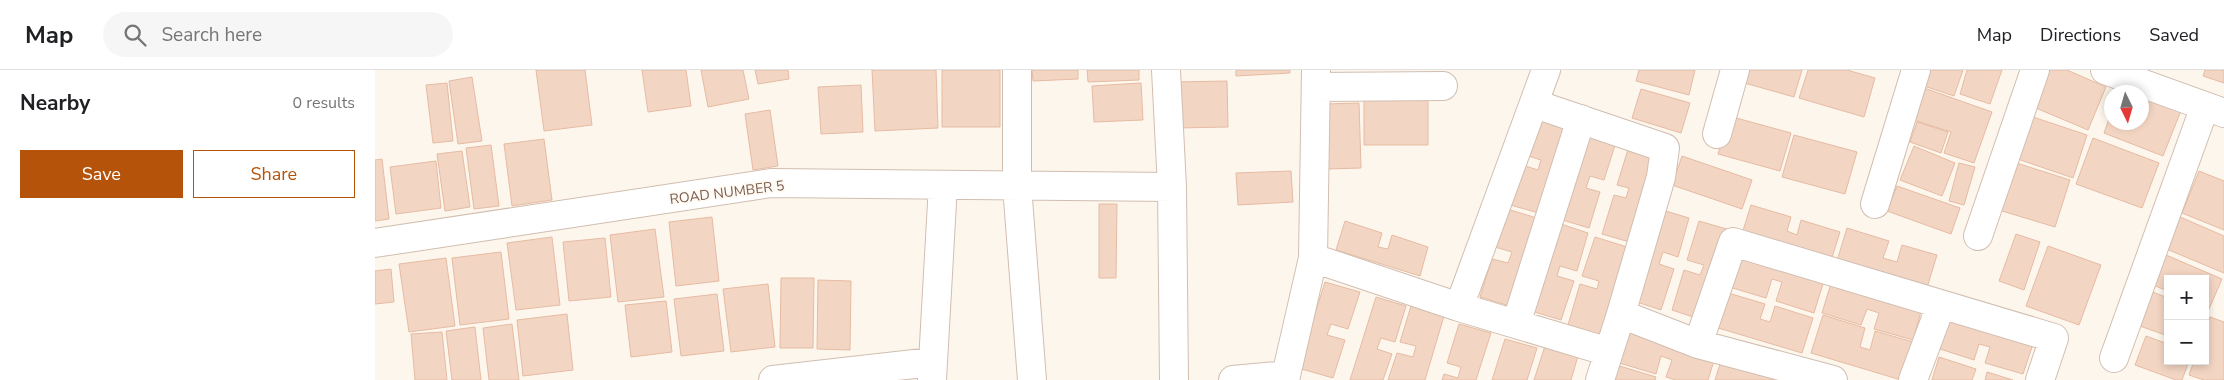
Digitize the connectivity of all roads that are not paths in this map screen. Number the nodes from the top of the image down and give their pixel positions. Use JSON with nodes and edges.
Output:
{"nodes":[{"id":1,"x":1017,"y":70,"type":"edge"},
{"id":2,"x":1166,"y":70,"type":"edge"},
{"id":3,"x":1546,"y":70,"type":"edge"},
{"id":4,"x":1735,"y":70,"type":"edge"},
{"id":5,"x":1916,"y":70,"type":"edge"},
{"id":6,"x":2035,"y":70,"type":"edge"},
{"id":7,"x":2105,"y":70,"type":"edge"},
{"id":8,"x":1316,"y":79,"type":"edge"},
{"id":9,"x":1443,"y":86,"type":"dead end"},
{"id":10,"x":1535,"y":104,"type":"junction"},
{"id":11,"x":2214,"y":110,"type":"edge"},
{"id":12,"x":1581,"y":119,"type":"junction"},
{"id":13,"x":1717,"y":134,"type":"dead end"},
{"id":14,"x":943,"y":185,"type":"junction"},
{"id":15,"x":1017,"y":186,"type":"junction"},
{"id":16,"x":1172,"y":187,"type":"junction"},
{"id":17,"x":1875,"y":204,"type":"dead end"},
{"id":18,"x":1978,"y":236,"type":"dead end"},
{"id":19,"x":375,"y":243,"type":"edge"},
{"id":20,"x":1313,"y":258,"type":"junction"},
{"id":21,"x":1941,"y":305,"type":"junction"},
{"id":22,"x":1459,"y":307,"type":"junction"},
{"id":23,"x":1621,"y":314,"type":"junction"},
{"id":24,"x":1516,"y":324,"type":"junction"},
{"id":25,"x":1698,"y":344,"type":"junction"},
{"id":26,"x":1609,"y":352,"type":"junction"},
{"id":27,"x":2114,"y":358,"type":"dead end"},
{"id":28,"x":932,"y":371,"type":"edge"},
{"id":29,"x":1286,"y":378,"type":"edge"},
{"id":30,"x":1823,"y":378,"type":"edge"},
{"id":31,"x":773,"y":380,"type":"edge"},
{"id":32,"x":1032,"y":380,"type":"edge"},
{"id":33,"x":1174,"y":380,"type":"edge"},
{"id":34,"x":1233,"y":380,"type":"edge"},
{"id":35,"x":1600,"y":380,"type":"edge"},
{"id":36,"x":1913,"y":380,"type":"edge"},
{"id":37,"x":2040,"y":380,"type":"edge"}],
"edges":[{"from":1,"to":15,"type":"street"},
{"from":2,"to":16,"type":"street"},
{"from":3,"to":10,"type":"street"},
{"from":4,"to":13,"type":"street"},
{"from":5,"to":17,"type":"street"},
{"from":6,"to":18,"type":"street"},
{"from":7,"to":11,"type":"street"},
{"from":8,"to":9,"type":"street"},
{"from":8,"to":20,"type":"street"},
{"from":10,"to":12,"type":"street"},
{"from":10,"to":22,"type":"street"},
{"from":11,"to":27,"type":"street"},
{"from":12,"to":23,"type":"street"},
{"from":12,"to":24,"type":"street"},
{"from":14,"to":15,"type":"street","name":"ROAD NUMBER 5"},
{"from":14,"to":19,"type":"street","name":"ROAD NUMBER 5"},
{"from":14,"to":28,"type":"street"},
{"from":15,"to":16,"type":"street","name":"ROAD NUMBER 5"},
{"from":15,"to":32,"type":"street"},
{"from":16,"to":33,"type":"street"},
{"from":20,"to":22,"type":"street"},
{"from":20,"to":29,"type":"street"},
{"from":21,"to":25,"type":"street"},
{"from":21,"to":36,"type":"street"},
{"from":21,"to":37,"type":"street"},
{"from":22,"to":24,"type":"street"},
{"from":23,"to":25,"type":"street"},
{"from":23,"to":26,"type":"street"},
{"from":24,"to":26,"type":"street"},
{"from":25,"to":30,"type":"street"},
{"from":26,"to":35,"type":"street"},
{"from":28,"to":31,"type":"street"},
{"from":29,"to":34,"type":"street"}]}
